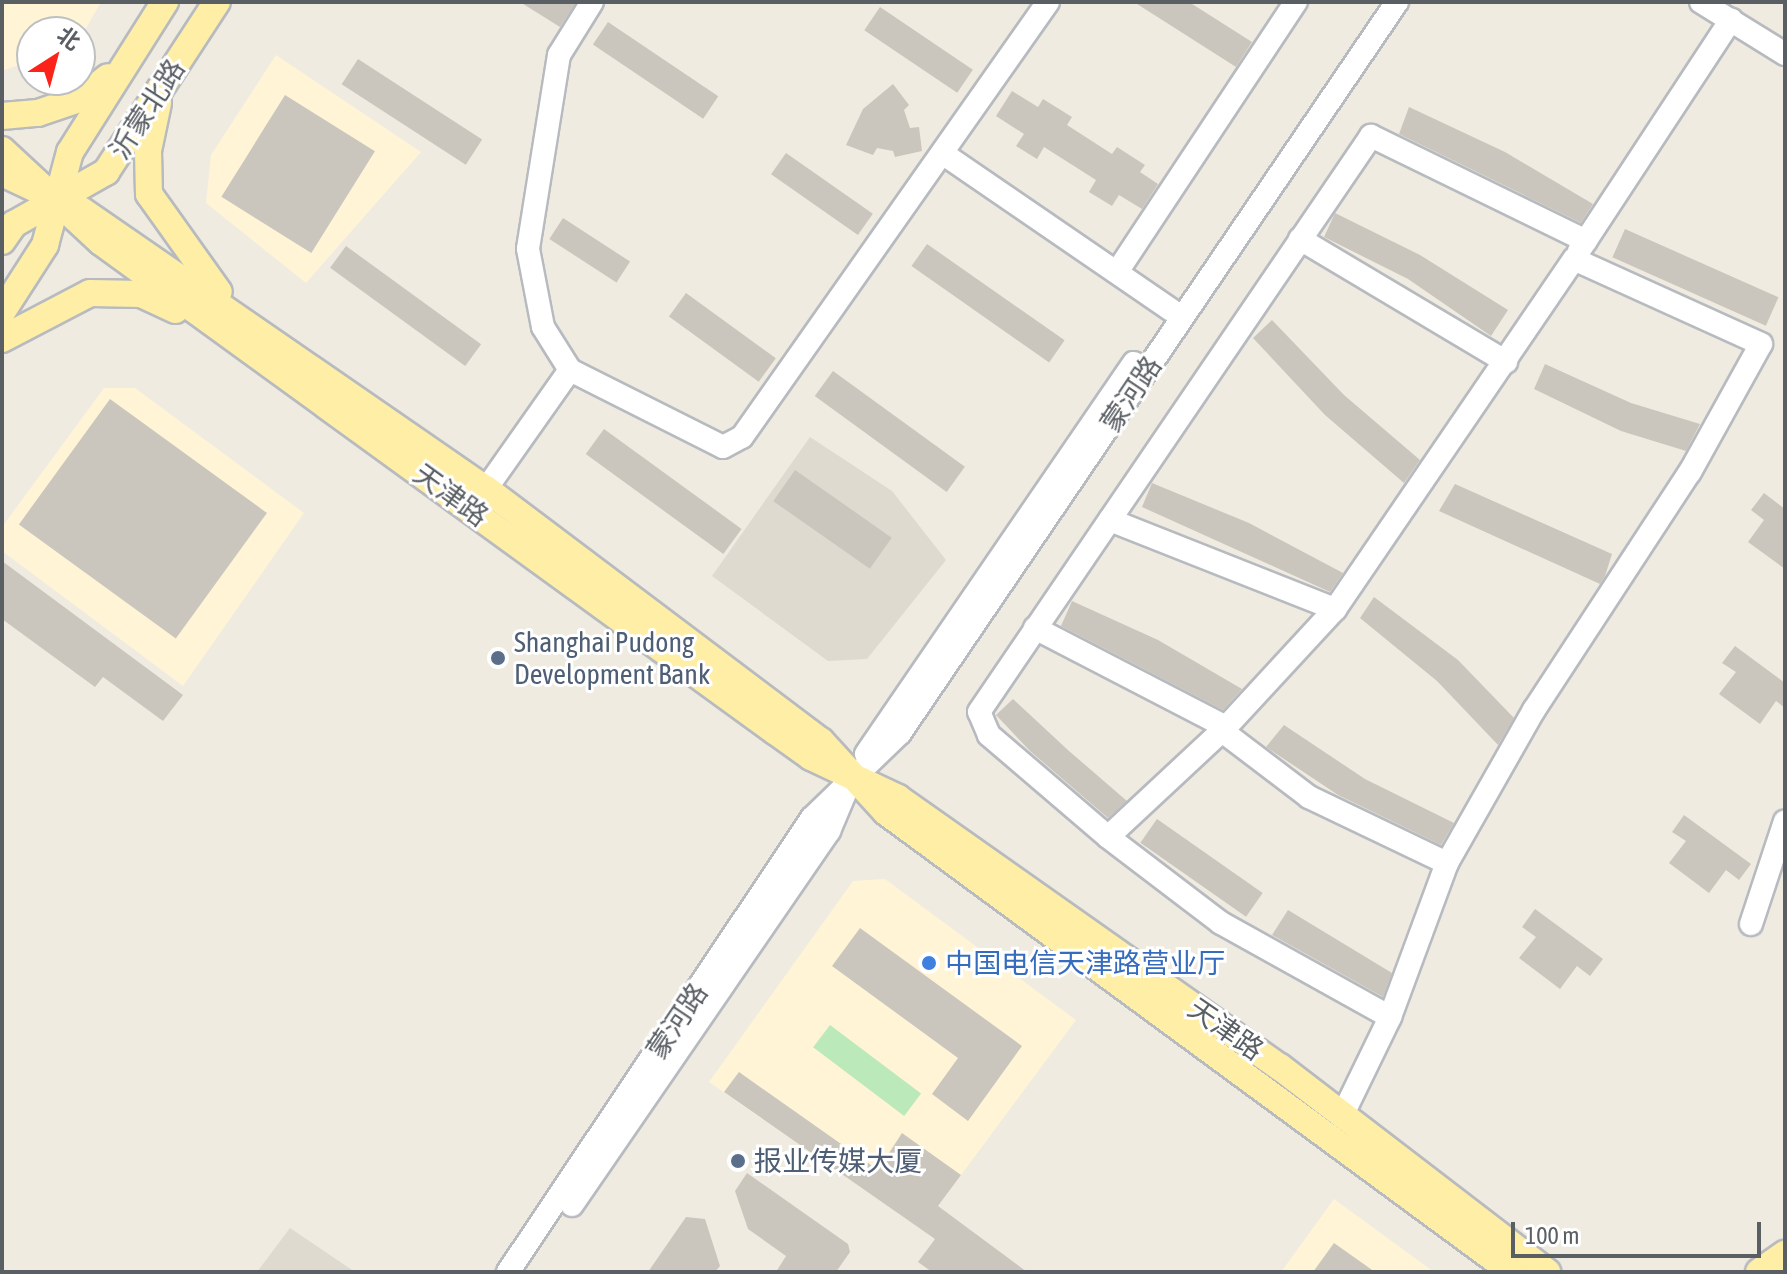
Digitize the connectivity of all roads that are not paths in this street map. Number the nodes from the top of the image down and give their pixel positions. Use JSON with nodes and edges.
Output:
{"nodes":[{"id":1,"x":165,"y":2,"type":"edge"},
{"id":2,"x":217,"y":2,"type":"edge"},
{"id":3,"x":592,"y":2,"type":"edge"},
{"id":4,"x":1048,"y":2,"type":"edge"},
{"id":5,"x":1296,"y":2,"type":"edge"},
{"id":6,"x":1379,"y":2,"type":"edge"},
{"id":7,"x":1397,"y":2,"type":"edge"},
{"id":8,"x":1701,"y":2,"type":"edge"},
{"id":9,"x":1728,"y":11,"type":"edge"},
{"id":10,"x":1785,"y":42,"type":"edge"},
{"id":11,"x":1785,"y":54,"type":"edge"},
{"id":12,"x":123,"y":64,"type":"junction"},
{"id":13,"x":172,"y":71,"type":"junction"},
{"id":14,"x":2,"y":116,"type":"edge"},
{"id":15,"x":2,"y":150,"type":"edge"},
{"id":16,"x":945,"y":155,"type":"junction"},
{"id":17,"x":2,"y":173,"type":"edge"},
{"id":18,"x":60,"y":199,"type":"junction"},
{"id":19,"x":1300,"y":239,"type":"junction"},
{"id":20,"x":2,"y":241,"type":"edge"},
{"id":21,"x":1580,"y":250,"type":"junction"},
{"id":22,"x":1117,"y":272,"type":"junction"},
{"id":23,"x":1171,"y":310,"type":"junction"},
{"id":24,"x":2,"y":312,"type":"edge"},
{"id":25,"x":237,"y":329,"type":"junction"},
{"id":26,"x":2,"y":339,"type":"edge"},
{"id":27,"x":1506,"y":362,"type":"junction"},
{"id":28,"x":570,"y":370,"type":"junction"},
{"id":29,"x":486,"y":489,"type":"junction"},
{"id":30,"x":1110,"y":520,"type":"junction"},
{"id":31,"x":1335,"y":609,"type":"junction"},
{"id":32,"x":1035,"y":628,"type":"junction"},
{"id":33,"x":1224,"y":729,"type":"junction"},
{"id":34,"x":853,"y":775,"type":"junction"},
{"id":35,"x":1785,"y":821,"type":"edge"},
{"id":36,"x":1108,"y":837,"type":"junction"},
{"id":37,"x":1447,"y":863,"type":"junction"},
{"id":38,"x":1751,"y":924,"type":"dead end"},
{"id":39,"x":1390,"y":1017,"type":"junction"},
{"id":40,"x":1343,"y":1114,"type":"junction"},
{"id":41,"x":1785,"y":1255,"type":"edge"},
{"id":42,"x":508,"y":1272,"type":"edge"},
{"id":43,"x":525,"y":1272,"type":"edge"},
{"id":44,"x":1512,"y":1272,"type":"edge"},
{"id":45,"x":1547,"y":1272,"type":"edge"},
{"id":46,"x":1759,"y":1272,"type":"edge"},
{"id":47,"x":1774,"y":1272,"type":"edge"}],
"edges":[{"from":1,"to":12,"type":"main road","name":"沂蒙北路"},
{"from":2,"to":13,"type":"main road","name":"沂蒙北路"},
{"from":3,"to":28,"type":"street"},
{"from":4,"to":16,"type":"street"},
{"from":5,"to":22,"type":"street"},
{"from":6,"to":23,"type":"street","name":"蒙河路"},
{"from":7,"to":34,"type":"street","name":"蒙河路"},
{"from":8,"to":9,"type":"street"},
{"from":9,"to":10,"type":"street"},
{"from":9,"to":11,"type":"street"},
{"from":9,"to":21,"type":"street"},
{"from":12,"to":14,"type":"main road"},
{"from":12,"to":18,"type":"main road","name":"沂蒙北路"},
{"from":13,"to":18,"type":"main road","name":"沂蒙北路"},
{"from":13,"to":25,"type":"main road"},
{"from":15,"to":18,"type":"main road","name":"天津路"},
{"from":16,"to":22,"type":"street"},
{"from":16,"to":28,"type":"street"},
{"from":17,"to":18,"type":"main road","name":"天津路"},
{"from":18,"to":20,"type":"main road","name":"沂蒙北路"},
{"from":18,"to":24,"type":"main road","name":"沂蒙北路"},
{"from":18,"to":25,"type":"main road","name":"天津路"},
{"from":19,"to":21,"type":"street"},
{"from":19,"to":27,"type":"street"},
{"from":19,"to":30,"type":"street"},
{"from":21,"to":27,"type":"street"},
{"from":21,"to":37,"type":"street"},
{"from":22,"to":23,"type":"street"},
{"from":23,"to":34,"type":"street","name":"蒙河路"},
{"from":25,"to":26,"type":"main road"},
{"from":25,"to":29,"type":"main road","name":"天津路"},
{"from":25,"to":34,"type":"main road","name":"天津路"},
{"from":27,"to":31,"type":"street"},
{"from":28,"to":29,"type":"street"},
{"from":29,"to":34,"type":"main road","name":"天津路"},
{"from":30,"to":31,"type":"street"},
{"from":30,"to":32,"type":"street"},
{"from":31,"to":33,"type":"street"},
{"from":32,"to":33,"type":"street"},
{"from":32,"to":36,"type":"street"},
{"from":33,"to":36,"type":"street"},
{"from":33,"to":37,"type":"street"},
{"from":34,"to":40,"type":"main road","name":"天津路"},
{"from":34,"to":42,"type":"street","name":"蒙河路"},
{"from":34,"to":43,"type":"street","name":"蒙河路"},
{"from":34,"to":44,"type":"main road","name":"天津路"},
{"from":35,"to":38,"type":"street"},
{"from":36,"to":39,"type":"street"},
{"from":37,"to":39,"type":"street"},
{"from":39,"to":40,"type":"street"},
{"from":40,"to":45,"type":"main road","name":"天津路"},
{"from":41,"to":46,"type":"main road"},
{"from":41,"to":47,"type":"main road"}]}
